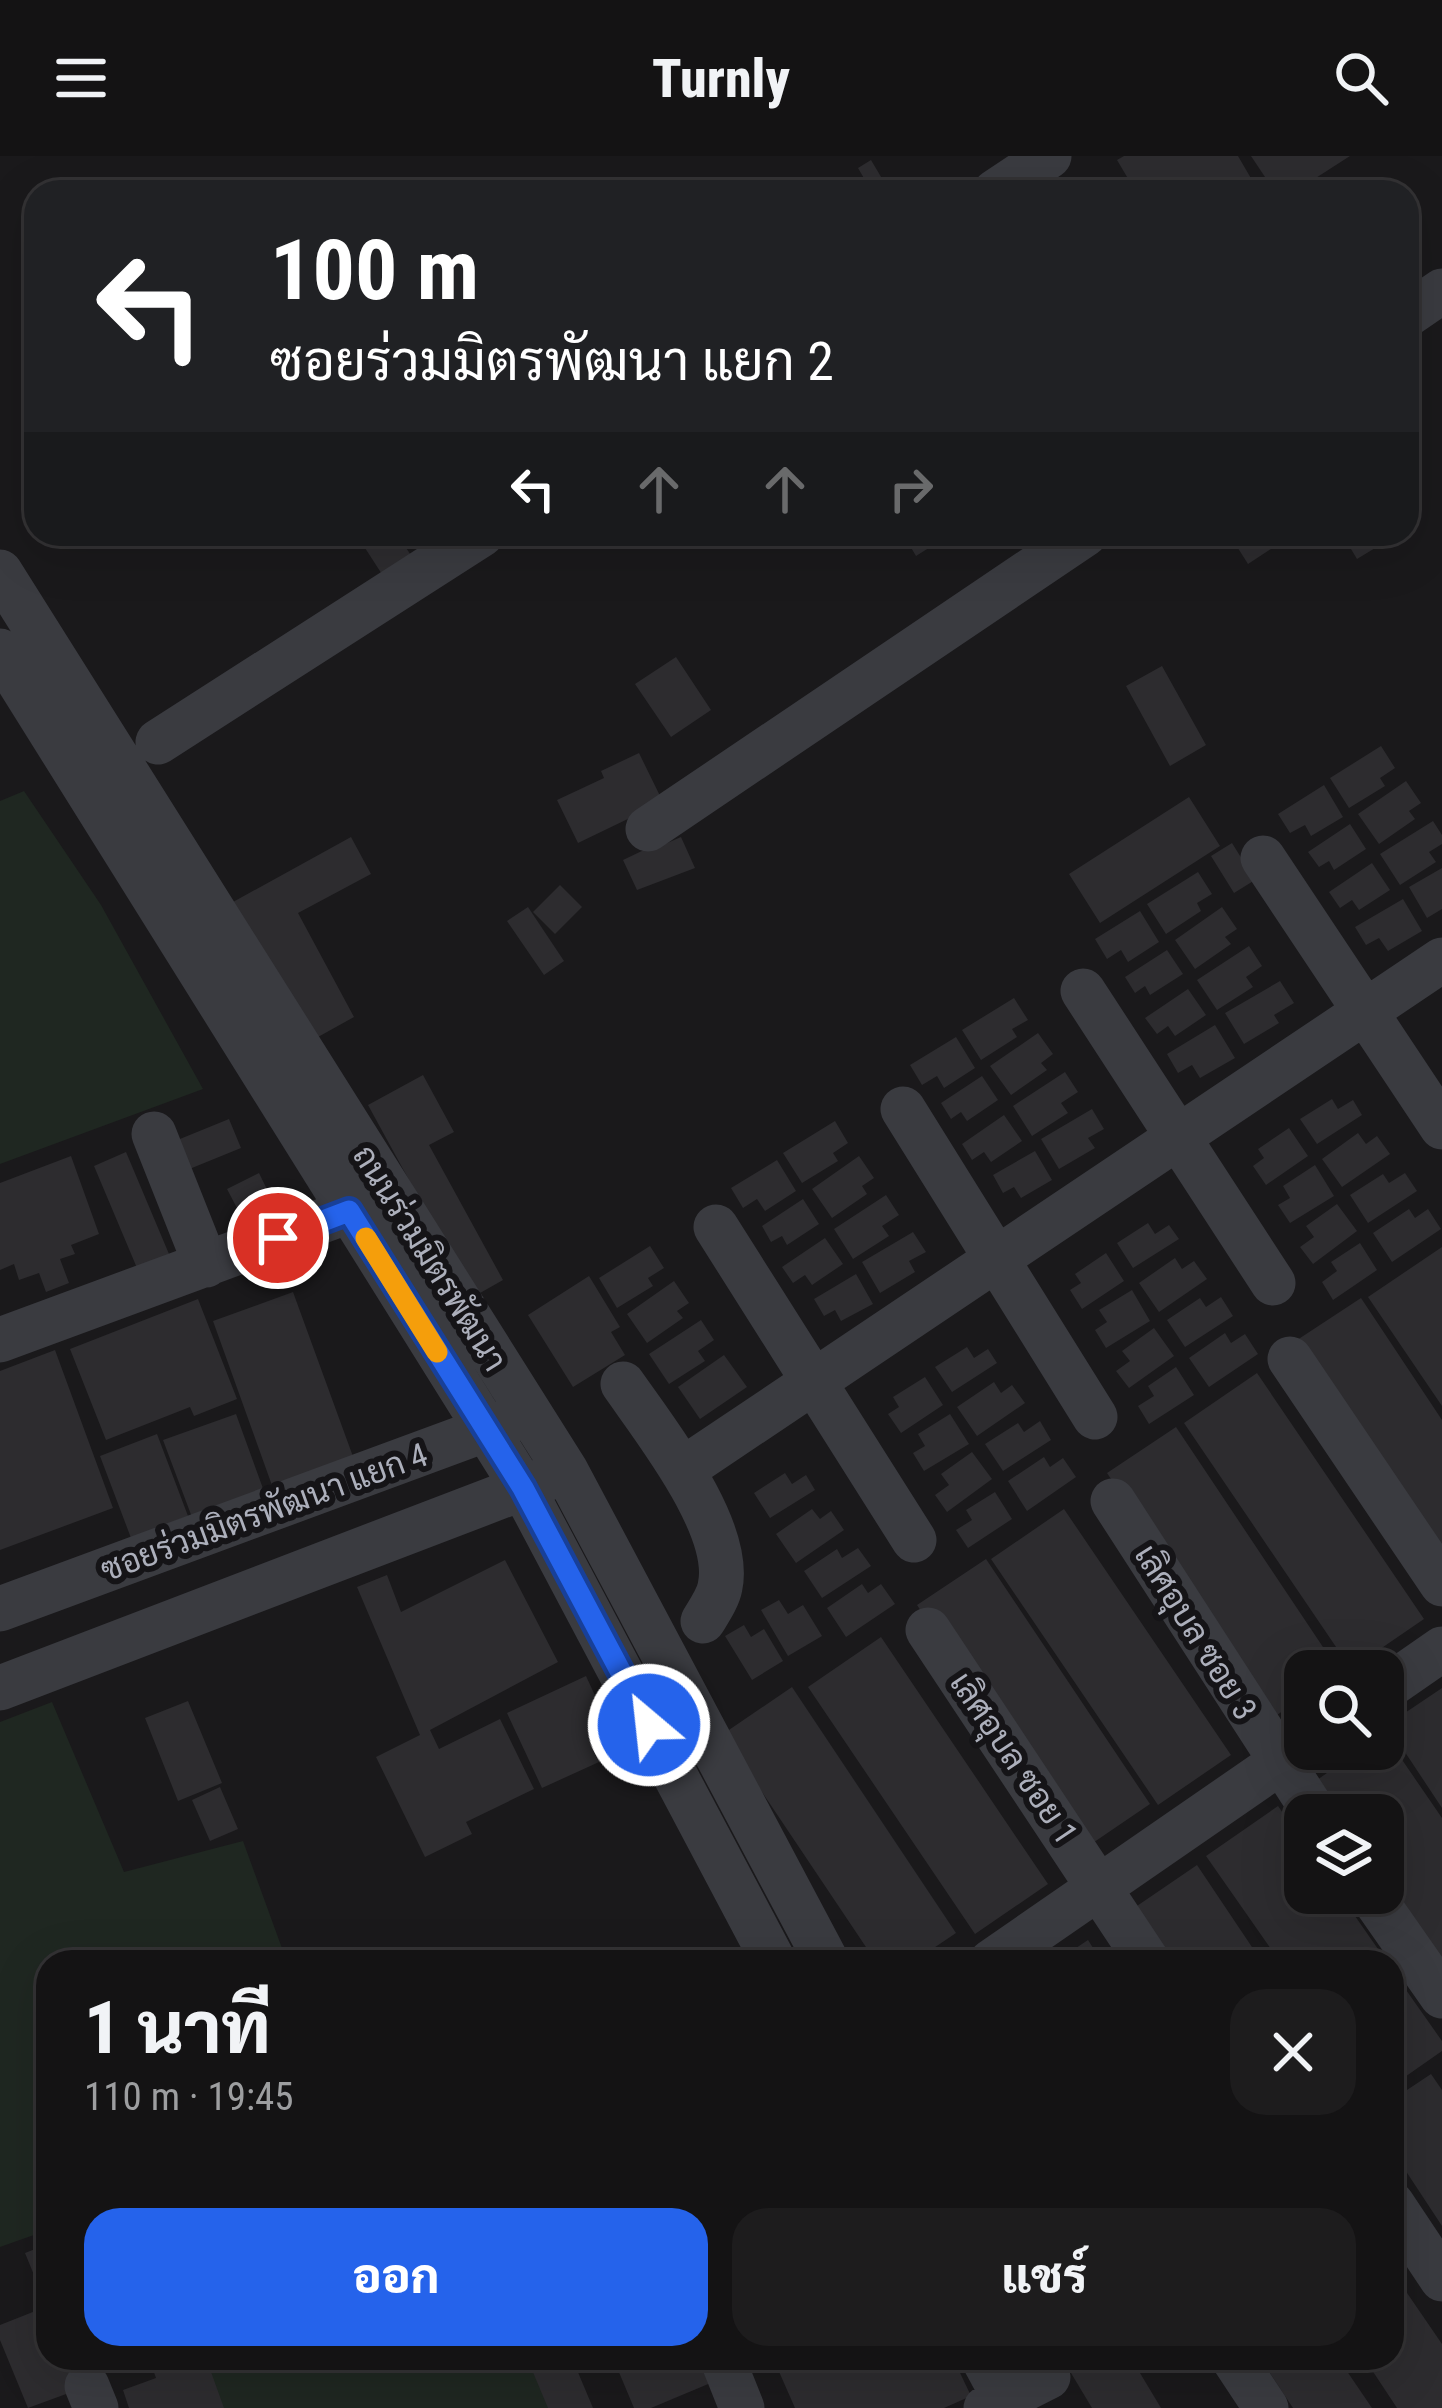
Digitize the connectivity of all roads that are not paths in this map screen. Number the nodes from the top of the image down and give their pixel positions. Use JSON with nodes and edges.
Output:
{"nodes":[{"id":1,"x":1049,"y":156,"type":"edge"},
{"id":2,"x":1013,"y":180,"type":"edge"},
{"id":3,"x":463,"y":546,"type":"edge"},
{"id":4,"x":1067,"y":546,"type":"edge"},
{"id":5,"x":0,"y":572,"type":"edge"},
{"id":6,"x":0,"y":651,"type":"edge"},
{"id":7,"x":158,"y":742,"type":"dead end"},
{"id":8,"x":648,"y":829,"type":"dead end"},
{"id":9,"x":1263,"y":858,"type":"dead end"},
{"id":10,"x":1442,"y":960,"type":"edge"},
{"id":11,"x":1083,"y":992,"type":"dead end"},
{"id":12,"x":1364,"y":1012,"type":"junction"},
{"id":13,"x":903,"y":1109,"type":"dead end"},
{"id":14,"x":1442,"y":1126,"type":"edge"},
{"id":15,"x":154,"y":1135,"type":"dead end"},
{"id":16,"x":1178,"y":1138,"type":"junction"},
{"id":17,"x":349,"y":1211,"type":"junction"},
{"id":18,"x":716,"y":1227,"type":"dead end"},
{"id":19,"x":996,"y":1262,"type":"junction"},
{"id":20,"x":206,"y":1265,"type":"junction"},
{"id":21,"x":1273,"y":1283,"type":"dead end"},
{"id":22,"x":0,"y":1340,"type":"edge"},
{"id":23,"x":1290,"y":1359,"type":"dead end"},
{"id":24,"x":814,"y":1381,"type":"junction"},
{"id":25,"x":623,"y":1384,"type":"dead end"},
{"id":26,"x":528,"y":1414,"type":"junction"},
{"id":27,"x":1095,"y":1417,"type":"dead end"},
{"id":28,"x":486,"y":1430,"type":"junction"},
{"id":29,"x":682,"y":1470,"type":"junction"},
{"id":30,"x":566,"y":1471,"type":"junction"},
{"id":31,"x":523,"y":1488,"type":"junction"},
{"id":32,"x":1113,"y":1501,"type":"dead end"},
{"id":33,"x":914,"y":1540,"type":"dead end"},
{"id":34,"x":1442,"y":1584,"type":"edge"},
{"id":35,"x":0,"y":1609,"type":"edge"},
{"id":36,"x":704,"y":1621,"type":"dead end"},
{"id":37,"x":928,"y":1630,"type":"dead end"},
{"id":38,"x":1442,"y":1649,"type":"edge"},
{"id":39,"x":1404,"y":1675,"type":"edge"},
{"id":40,"x":0,"y":1688,"type":"edge"},
{"id":41,"x":1284,"y":1743,"type":"edge"},
{"id":42,"x":1284,"y":1760,"type":"edge"},
{"id":43,"x":1100,"y":1887,"type":"junction"},
{"id":44,"x":1385,"y":1914,"type":"edge"},
{"id":45,"x":768,"y":1950,"type":"edge"},
{"id":46,"x":821,"y":1950,"type":"edge"},
{"id":47,"x":1009,"y":1950,"type":"edge"},
{"id":48,"x":1140,"y":1950,"type":"edge"},
{"id":49,"x":1442,"y":1996,"type":"edge"},
{"id":50,"x":1404,"y":2222,"type":"edge"},
{"id":51,"x":1442,"y":2278,"type":"edge"},
{"id":52,"x":727,"y":2370,"type":"edge"},
{"id":53,"x":987,"y":2370,"type":"edge"},
{"id":54,"x":1241,"y":2370,"type":"edge"},
{"id":55,"x":1051,"y":2381,"type":"edge"},
{"id":56,"x":1000,"y":2405,"type":"edge"},
{"id":57,"x":742,"y":2408,"type":"edge"},
{"id":58,"x":1266,"y":2408,"type":"edge"}],
"edges":[{"from":1,"to":2,"type":"street"},
{"from":3,"to":7,"type":"street"},
{"from":4,"to":8,"type":"street"},
{"from":5,"to":26,"type":"street","name":"ถนนร่วมมิตรพัฒนา"},
{"from":6,"to":17,"type":"street","name":"ถนนร่วมมิตรพัฒนา"},
{"from":9,"to":12,"type":"street"},
{"from":10,"to":12,"type":"street"},
{"from":11,"to":16,"type":"street"},
{"from":12,"to":14,"type":"street"},
{"from":12,"to":16,"type":"street"},
{"from":13,"to":19,"type":"street"},
{"from":15,"to":20,"type":"street"},
{"from":16,"to":19,"type":"street"},
{"from":16,"to":21,"type":"street"},
{"from":17,"to":20,"type":"street"},
{"from":17,"to":28,"type":"street","name":"ถนนร่วมมิตรพัฒนา"},
{"from":18,"to":24,"type":"street"},
{"from":19,"to":24,"type":"street"},
{"from":19,"to":27,"type":"street"},
{"from":20,"to":22,"type":"street"},
{"from":23,"to":34,"type":"street"},
{"from":24,"to":29,"type":"street"},
{"from":24,"to":33,"type":"street"},
{"from":25,"to":29,"type":"street"},
{"from":26,"to":28,"type":"street","name":"ซอยร่วมมิตรพัฒนา แยก 4"},
{"from":26,"to":30,"type":"street","name":"ถนนร่วมมิตรพัฒนา"},
{"from":28,"to":31,"type":"street","name":"ถนนร่วมมิตรพัฒนา"},
{"from":28,"to":35,"type":"street","name":"ซอยร่วมมิตรพัฒนา แยก 4"},
{"from":29,"to":36,"type":"street"},
{"from":30,"to":31,"type":"street"},
{"from":30,"to":46,"type":"street","name":"ถนนร่วมมิตรพัฒนา"},
{"from":31,"to":40,"type":"street"},
{"from":31,"to":45,"type":"street","name":"ถนนร่วมมิตรพัฒนา"},
{"from":32,"to":41,"type":"street","name":"เลิศอุบล ซอย 3"},
{"from":37,"to":43,"type":"street","name":"เลิศอุบล ซอย 1"},
{"from":38,"to":39,"type":"street"},
{"from":42,"to":43,"type":"street"},
{"from":43,"to":47,"type":"street"},
{"from":43,"to":48,"type":"street","name":"เลิศอุบล ซอย 1"},
{"from":44,"to":49,"type":"street"},
{"from":50,"to":51,"type":"street"},
{"from":52,"to":57,"type":"street"},
{"from":53,"to":56,"type":"street"},
{"from":54,"to":58,"type":"street"},
{"from":55,"to":56,"type":"street"}]}
